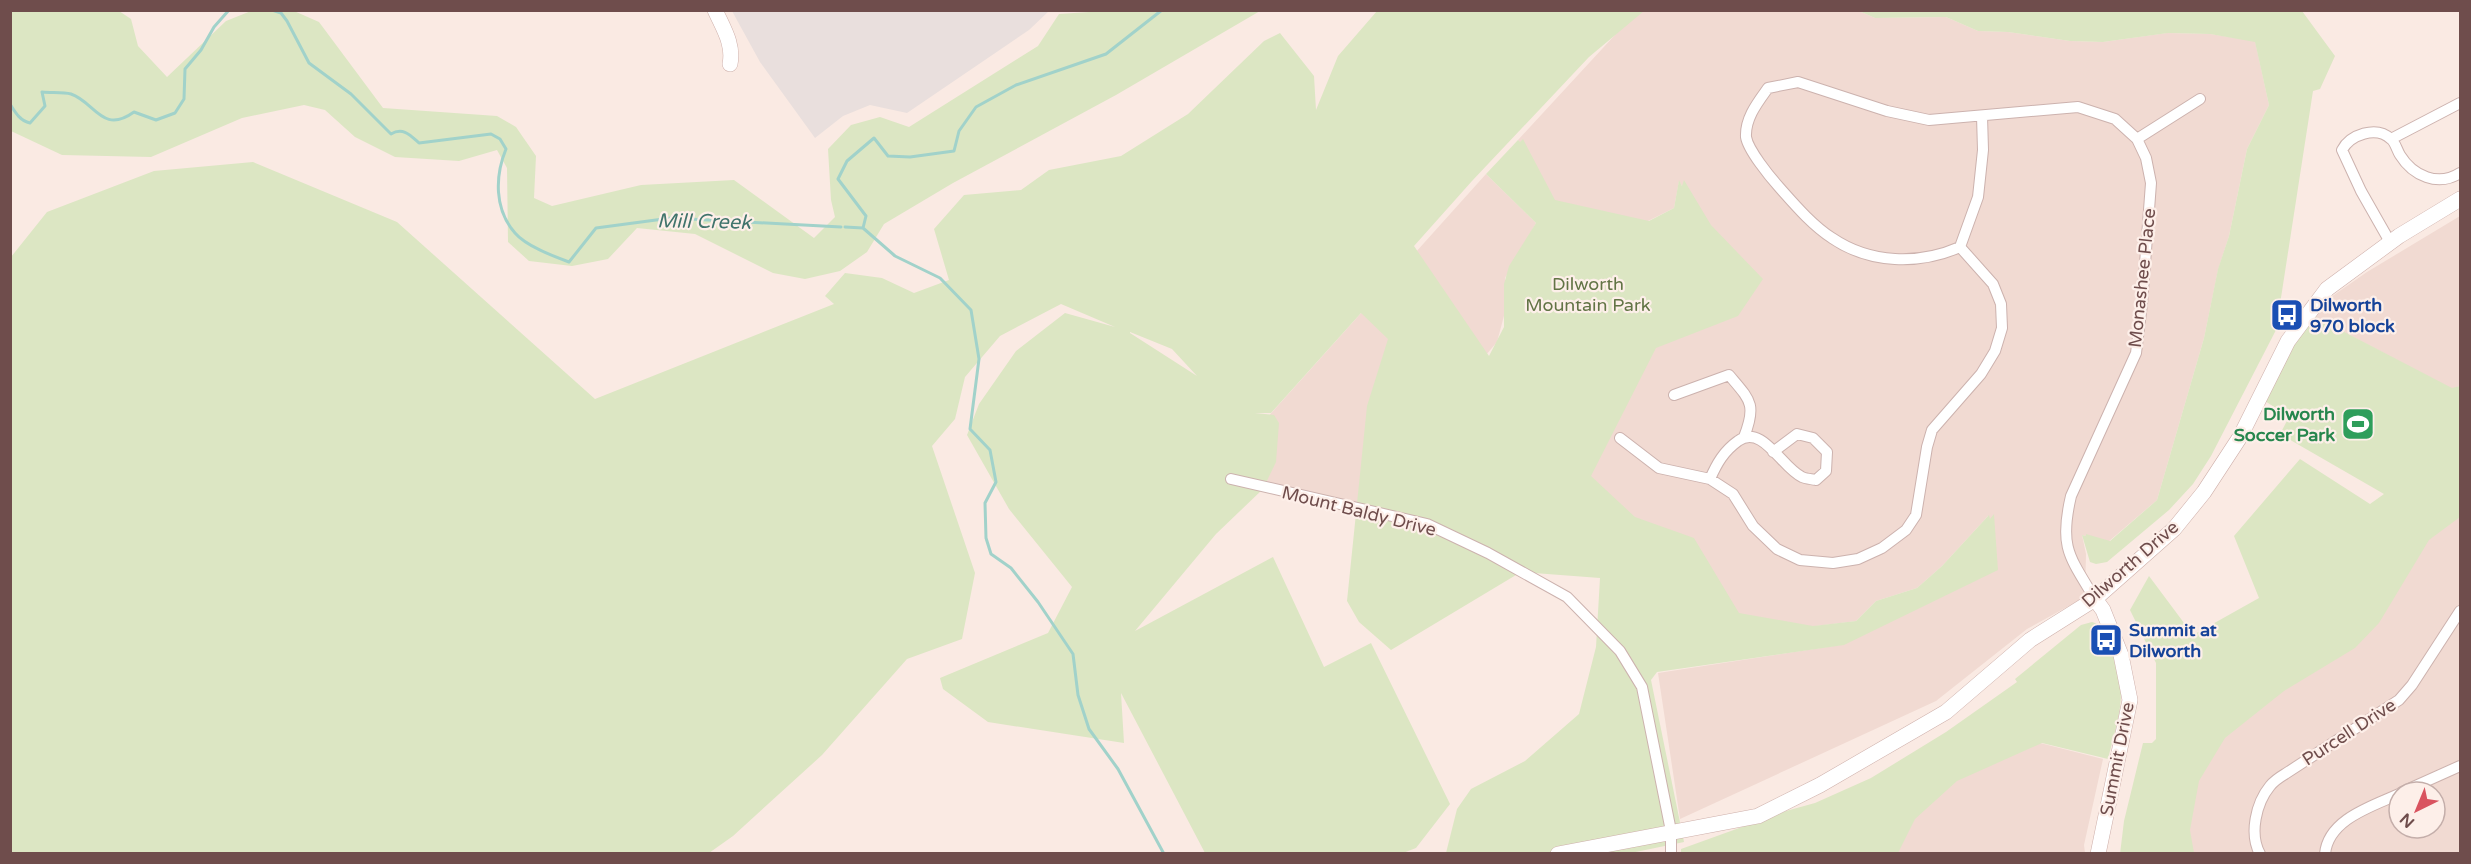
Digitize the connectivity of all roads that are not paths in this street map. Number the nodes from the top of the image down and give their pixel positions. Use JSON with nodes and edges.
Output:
{"nodes":[{"id":1,"x":715,"y":10,"type":"edge"},
{"id":2,"x":730,"y":64,"type":"dead end"},
{"id":3,"x":2200,"y":99,"type":"dead end"},
{"id":4,"x":2460,"y":103,"type":"edge"},
{"id":5,"x":1982,"y":116,"type":"junction"},
{"id":6,"x":2137,"y":139,"type":"junction"},
{"id":7,"x":2391,"y":139,"type":"junction"},
{"id":8,"x":2460,"y":173,"type":"edge"},
{"id":9,"x":2460,"y":199,"type":"edge"},
{"id":10,"x":2390,"y":242,"type":"junction"},
{"id":11,"x":1960,"y":247,"type":"junction"},
{"id":12,"x":1674,"y":395,"type":"dead end"},
{"id":13,"x":1744,"y":437,"type":"junction"},
{"id":14,"x":1620,"y":438,"type":"dead end"},
{"id":15,"x":1773,"y":452,"type":"junction"},
{"id":16,"x":1231,"y":479,"type":"dead end"},
{"id":17,"x":1710,"y":479,"type":"junction"},
{"id":18,"x":2095,"y":599,"type":"junction"},
{"id":19,"x":2460,"y":611,"type":"edge"},
{"id":20,"x":2460,"y":766,"type":"edge"},
{"id":21,"x":2429,"y":780,"type":"edge"},
{"id":22,"x":2387,"y":800,"type":"edge"},
{"id":23,"x":1671,"y":831,"type":"junction"},
{"id":24,"x":1558,"y":854,"type":"edge"},
{"id":25,"x":1671,"y":854,"type":"edge"},
{"id":26,"x":2098,"y":854,"type":"edge"},
{"id":27,"x":2260,"y":854,"type":"edge"},
{"id":28,"x":2325,"y":854,"type":"edge"}],
"edges":[{"from":1,"to":2,"type":"street"},
{"from":3,"to":6,"type":"street"},
{"from":4,"to":7,"type":"street"},
{"from":5,"to":6,"type":"street","name":"Monashee Place"},
{"from":5,"to":11,"type":"street"},
{"from":5,"to":11,"type":"street","name":"Monashee Place"},
{"from":6,"to":18,"type":"street","name":"Monashee Place"},
{"from":7,"to":8,"type":"street"},
{"from":7,"to":10,"type":"street"},
{"from":9,"to":10,"type":"street","name":"Dilworth Drive"},
{"from":10,"to":18,"type":"street","name":"Dilworth Drive"},
{"from":11,"to":17,"type":"street"},
{"from":12,"to":13,"type":"street"},
{"from":13,"to":15,"type":"street"},
{"from":13,"to":17,"type":"street"},
{"from":14,"to":17,"type":"street"},
{"from":15,"to":15,"type":"street"},
{"from":16,"to":23,"type":"street","name":"Mount Baldy Drive"},
{"from":18,"to":23,"type":"street","name":"Dilworth Drive"},
{"from":18,"to":26,"type":"street","name":"Summit Drive"},
{"from":19,"to":27,"type":"street","name":"Purcell Drive"},
{"from":20,"to":21,"type":"street"},
{"from":22,"to":28,"type":"street"},
{"from":23,"to":24,"type":"street","name":"Dilworth Drive"},
{"from":23,"to":25,"type":"street","name":"Mount Baldy Drive"}]}
